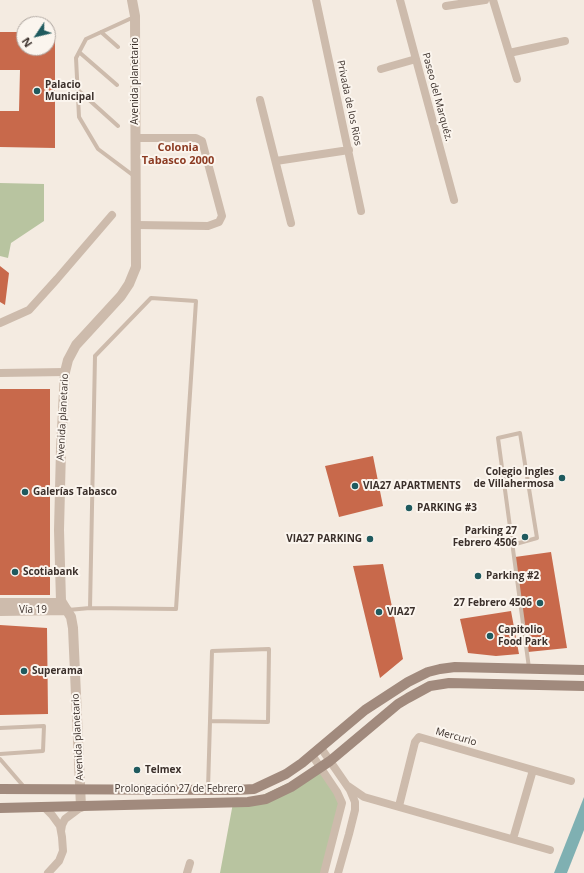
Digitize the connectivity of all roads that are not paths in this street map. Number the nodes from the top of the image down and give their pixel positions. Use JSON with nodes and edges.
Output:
{"nodes":[{"id":1,"x":132,"y":0,"type":"edge"},
{"id":2,"x":316,"y":0,"type":"edge"},
{"id":3,"x":400,"y":0,"type":"edge"},
{"id":4,"x":484,"y":0,"type":"edge"},
{"id":5,"x":493,"y":0,"type":"edge"},
{"id":6,"x":446,"y":6,"type":"dead end"},
{"id":7,"x":135,"y":16,"type":"junction"},
{"id":8,"x":101,"y":32,"type":"junction"},
{"id":9,"x":565,"y":41,"type":"dead end"},
{"id":10,"x":118,"y":47,"type":"dead end"},
{"id":11,"x":79,"y":52,"type":"junction"},
{"id":12,"x":509,"y":53,"type":"junction"},
{"id":13,"x":416,"y":59,"type":"junction"},
{"id":14,"x":381,"y":69,"type":"dead end"},
{"id":15,"x":517,"y":79,"type":"dead end"},
{"id":16,"x":117,"y":85,"type":"dead end"},
{"id":17,"x":78,"y":90,"type":"junction"},
{"id":18,"x":260,"y":100,"type":"dead end"},
{"id":19,"x":118,"y":126,"type":"dead end"},
{"id":20,"x":136,"y":138,"type":"junction"},
{"id":21,"x":348,"y":150,"type":"junction"},
{"id":22,"x":276,"y":161,"type":"junction"},
{"id":23,"x":136,"y":177,"type":"junction"},
{"id":24,"x":454,"y":200,"type":"dead end"},
{"id":25,"x":361,"y":210,"type":"dead end"},
{"id":26,"x":112,"y":214,"type":"dead end"},
{"id":27,"x":291,"y":223,"type":"dead end"},
{"id":28,"x":137,"y":225,"type":"junction"},
{"id":29,"x":0,"y":323,"type":"edge"},
{"id":30,"x":65,"y":372,"type":"junction"},
{"id":31,"x":0,"y":373,"type":"edge"},
{"id":32,"x":512,"y":545,"type":"junction"},
{"id":33,"x":0,"y":603,"type":"edge"},
{"id":34,"x":64,"y":607,"type":"junction"},
{"id":35,"x":90,"y":608,"type":"junction"},
{"id":36,"x":0,"y":611,"type":"edge"},
{"id":37,"x":529,"y":669,"type":"junction"},
{"id":38,"x":584,"y":670,"type":"edge"},
{"id":39,"x":584,"y":686,"type":"edge"},
{"id":40,"x":210,"y":721,"type":"junction"},
{"id":41,"x":0,"y":728,"type":"edge"},
{"id":42,"x":321,"y":748,"type":"junction"},
{"id":43,"x":0,"y":754,"type":"edge"},
{"id":44,"x":312,"y":755,"type":"junction"},
{"id":45,"x":0,"y":759,"type":"edge"},
{"id":46,"x":330,"y":762,"type":"junction"},
{"id":47,"x":320,"y":768,"type":"junction"},
{"id":48,"x":534,"y":770,"type":"junction"},
{"id":49,"x":571,"y":781,"type":"dead end"},
{"id":50,"x":348,"y":786,"type":"junction"},
{"id":51,"x":25,"y":788,"type":"junction"},
{"id":52,"x":81,"y":788,"type":"junction"},
{"id":53,"x":0,"y":789,"type":"edge"},
{"id":54,"x":208,"y":790,"type":"junction"},
{"id":55,"x":340,"y":797,"type":"junction"},
{"id":56,"x":364,"y":797,"type":"junction"},
{"id":57,"x":354,"y":799,"type":"junction"},
{"id":58,"x":399,"y":806,"type":"junction"},
{"id":59,"x":44,"y":807,"type":"junction"},
{"id":60,"x":81,"y":807,"type":"junction"},
{"id":61,"x":0,"y":808,"type":"edge"},
{"id":62,"x":61,"y":831,"type":"junction"},
{"id":63,"x":514,"y":839,"type":"junction"},
{"id":64,"x":550,"y":850,"type":"dead end"},
{"id":65,"x":190,"y":863,"type":"dead end"},
{"id":66,"x":325,"y":869,"type":"edge"},
{"id":67,"x":48,"y":873,"type":"edge"},
{"id":68,"x":187,"y":873,"type":"edge"},
{"id":69,"x":339,"y":873,"type":"edge"}],
"edges":[{"from":1,"to":7,"type":"street","name":"Avenida planetario"},
{"from":2,"to":21,"type":"street","name":"Privada de los Rios"},
{"from":3,"to":13,"type":"street","name":"Paseo del Marquéz."},
{"from":4,"to":6,"type":"street"},
{"from":5,"to":12,"type":"street"},
{"from":7,"to":8,"type":"lane"},
{"from":7,"to":20,"type":"street","name":"Avenida planetario"},
{"from":8,"to":10,"type":"lane"},
{"from":8,"to":11,"type":"lane"},
{"from":9,"to":12,"type":"street"},
{"from":11,"to":16,"type":"lane"},
{"from":11,"to":17,"type":"lane"},
{"from":12,"to":15,"type":"street"},
{"from":13,"to":14,"type":"street"},
{"from":13,"to":24,"type":"street","name":"Paseo del Marquéz."},
{"from":17,"to":19,"type":"lane"},
{"from":17,"to":23,"type":"lane"},
{"from":18,"to":22,"type":"street"},
{"from":20,"to":23,"type":"street","name":"Avenida planetario"},
{"from":20,"to":28,"type":"street"},
{"from":21,"to":22,"type":"street"},
{"from":21,"to":25,"type":"street","name":"Privada de los Rios"},
{"from":22,"to":27,"type":"street"},
{"from":23,"to":28,"type":"street","name":"Avenida planetario"},
{"from":26,"to":29,"type":"street"},
{"from":28,"to":30,"type":"street","name":"Avenida planetario"},
{"from":30,"to":31,"type":"street","name":"Avenida planetario"},
{"from":30,"to":34,"type":"street","name":"Avenida planetario"},
{"from":32,"to":32,"type":"lane"},
{"from":32,"to":37,"type":"lane"},
{"from":33,"to":34,"type":"street","name":"Vía 19"},
{"from":34,"to":35,"type":"lane"},
{"from":34,"to":36,"type":"street","name":"Vía 19"},
{"from":34,"to":52,"type":"street","name":"Avenida planetario"},
{"from":35,"to":35,"type":"lane"},
{"from":37,"to":38,"type":"main road","name":"Prolongación 27 de Febrero"},
{"from":37,"to":42,"type":"main road","name":"Prolongación 27 de Febrero"},
{"from":39,"to":46,"type":"main road","name":"Prolongación 27 de Febrero"},
{"from":40,"to":40,"type":"lane"},
{"from":40,"to":54,"type":"lane"},
{"from":41,"to":43,"type":"lane"},
{"from":42,"to":44,"type":"main road","name":"Prolongación 27 de Febrero"},
{"from":42,"to":46,"type":"street"},
{"from":44,"to":47,"type":"street"},
{"from":44,"to":54,"type":"main road","name":"Prolongación 27 de Febrero"},
{"from":45,"to":51,"type":"lane"},
{"from":46,"to":47,"type":"main road","name":"Prolongación 27 de Febrero"},
{"from":46,"to":50,"type":"street"},
{"from":47,"to":55,"type":"street"},
{"from":47,"to":60,"type":"main road","name":"Prolongación 27 de Febrero"},
{"from":48,"to":49,"type":"street","name":"Mercurio"},
{"from":48,"to":58,"type":"street","name":"Mercurio"},
{"from":48,"to":63,"type":"street"},
{"from":50,"to":56,"type":"street"},
{"from":50,"to":57,"type":"street"},
{"from":51,"to":52,"type":"main road","name":"Prolongación 27 de Febrero"},
{"from":51,"to":53,"type":"main road","name":"Prolongación 27 de Febrero"},
{"from":52,"to":54,"type":"main road","name":"Prolongación 27 de Febrero"},
{"from":52,"to":60,"type":"street","name":"Avenida planetario"},
{"from":55,"to":57,"type":"street"},
{"from":55,"to":66,"type":"street"},
{"from":56,"to":57,"type":"street"},
{"from":56,"to":58,"type":"street"},
{"from":57,"to":69,"type":"street"},
{"from":58,"to":63,"type":"street"},
{"from":59,"to":60,"type":"main road","name":"Prolongación 27 de Febrero"},
{"from":59,"to":61,"type":"main road","name":"Prolongación 27 de Febrero"},
{"from":59,"to":62,"type":"street"},
{"from":60,"to":62,"type":"street"},
{"from":62,"to":67,"type":"street"},
{"from":63,"to":64,"type":"street"},
{"from":65,"to":68,"type":"street"},
{"from":66,"to":69,"type":"street"}]}
